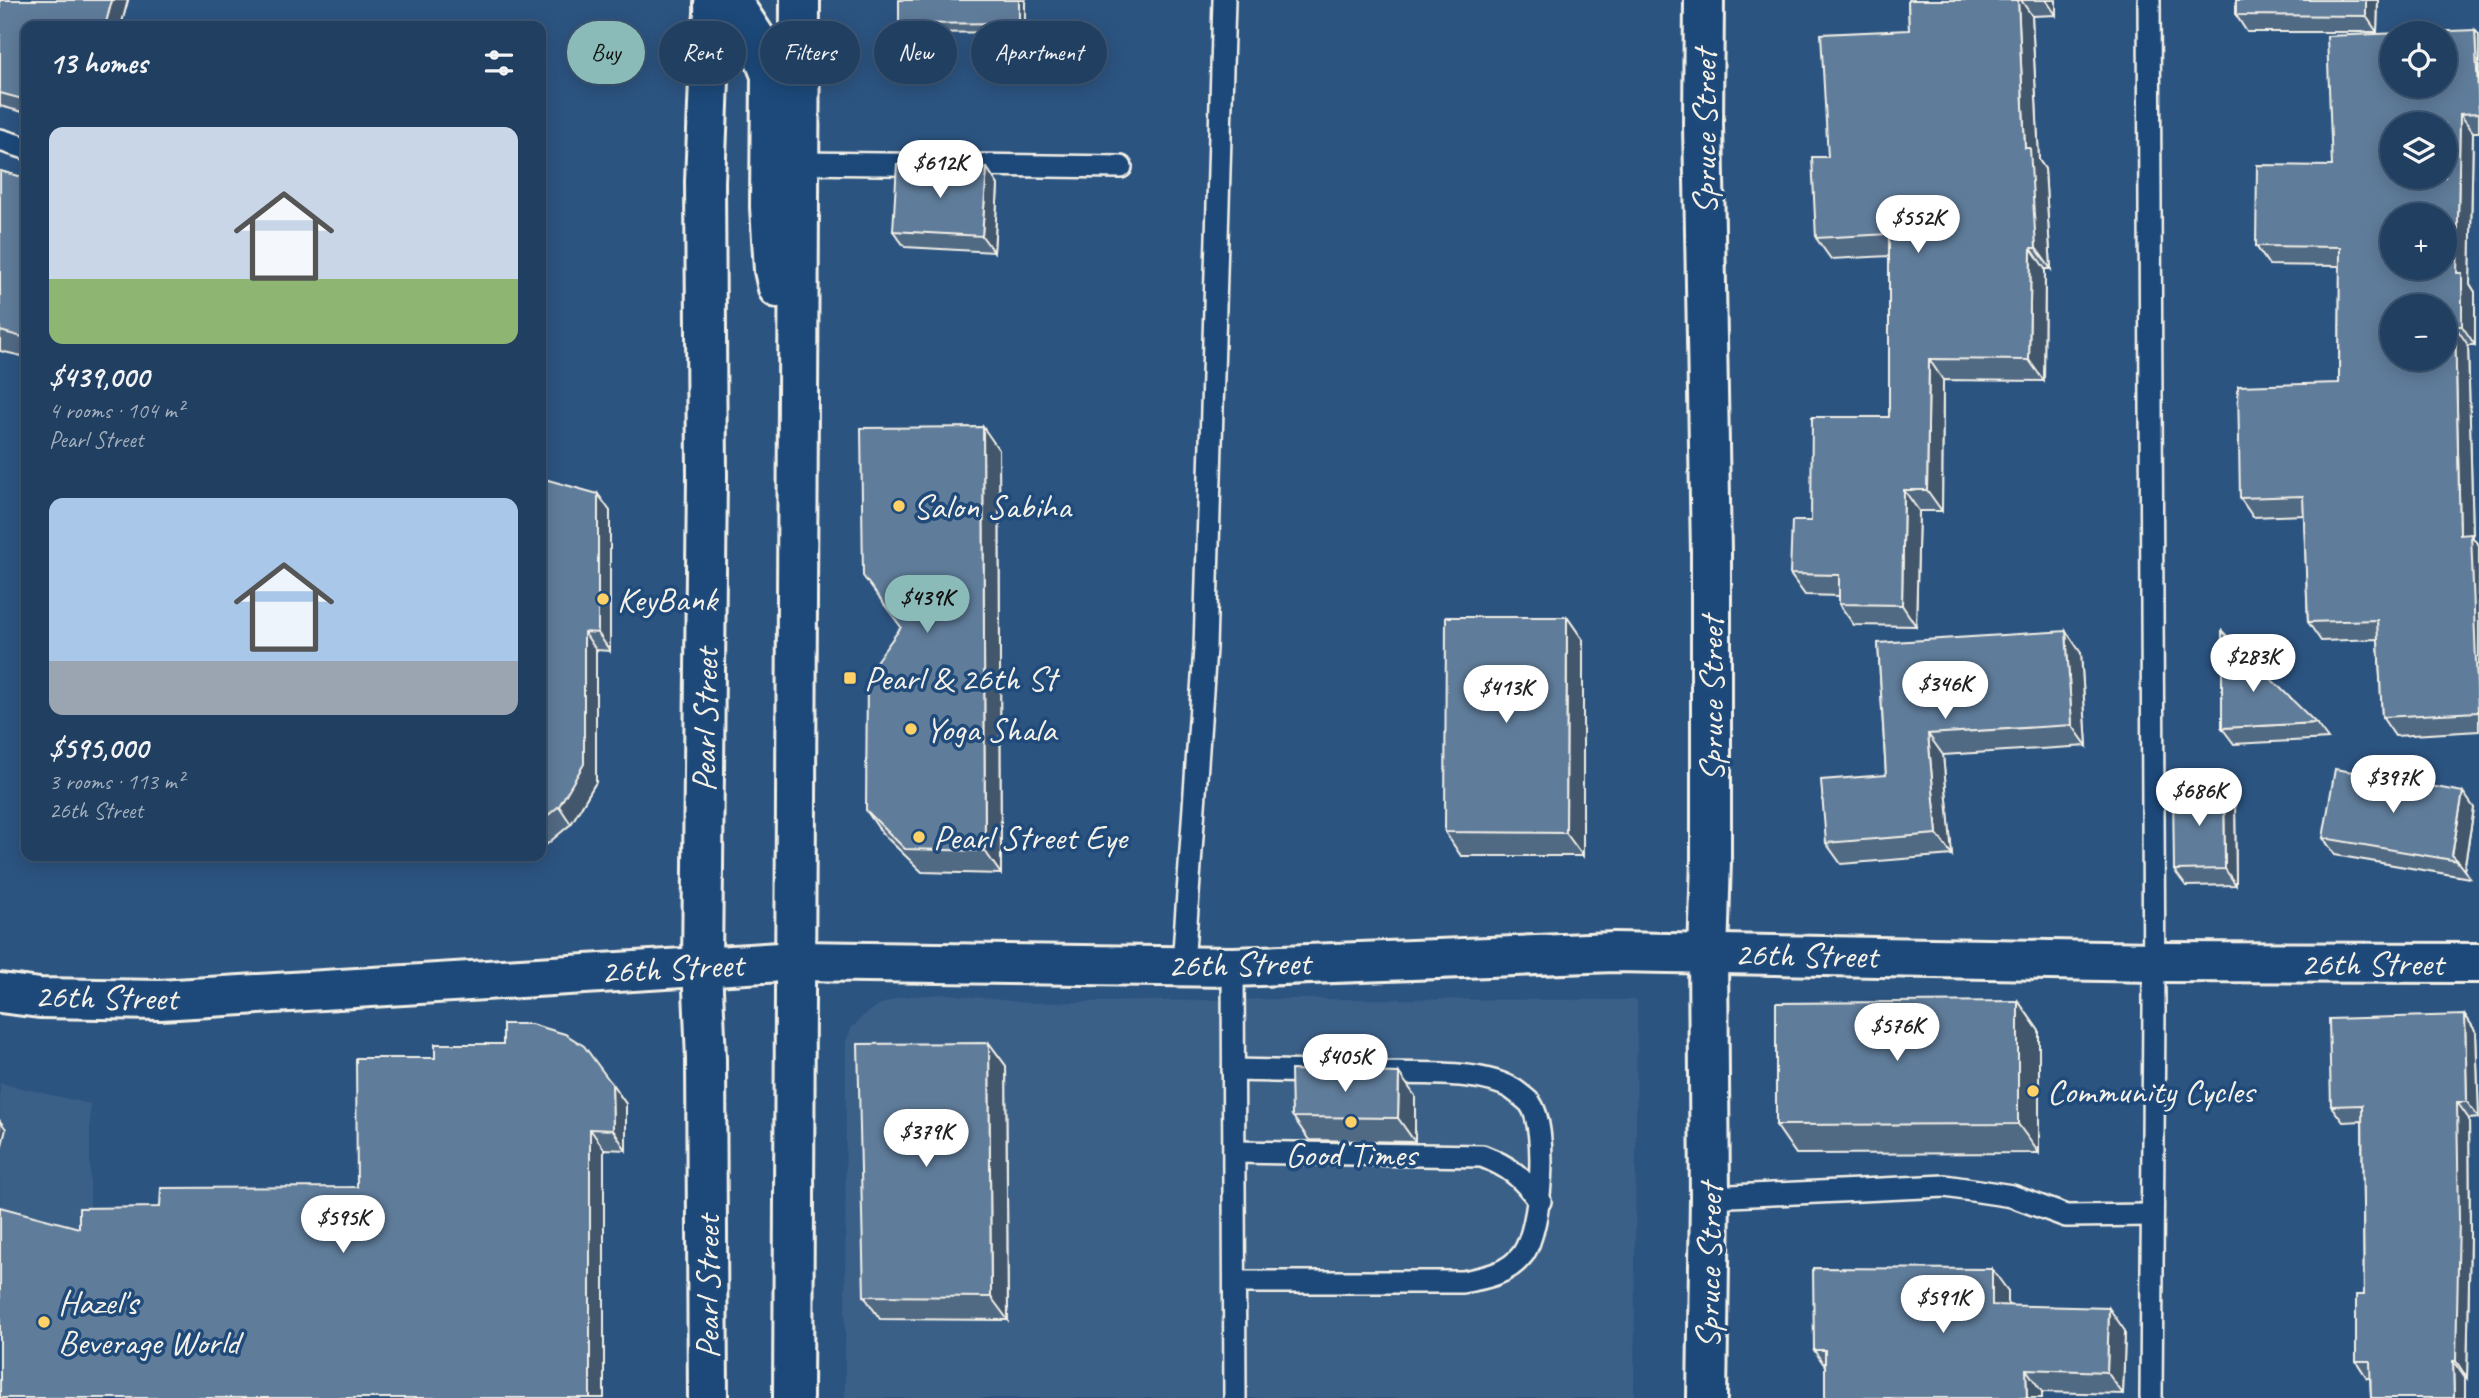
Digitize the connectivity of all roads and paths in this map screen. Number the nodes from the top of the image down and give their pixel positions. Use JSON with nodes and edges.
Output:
{"nodes":[{"id":1,"x":800,"y":0,"type":"edge"},
{"id":2,"x":1224,"y":0,"type":"edge"},
{"id":3,"x":1704,"y":0,"type":"edge"},
{"id":4,"x":2149,"y":0,"type":"edge"},
{"id":5,"x":715,"y":2,"type":"edge"},
{"id":6,"x":0,"y":140,"type":"edge"},
{"id":7,"x":21,"y":146,"type":"edge"},
{"id":8,"x":800,"y":163,"type":"junction"},
{"id":9,"x":1121,"y":167,"type":"dead end"},
{"id":10,"x":797,"y":358,"type":"junction"},
{"id":11,"x":1708,"y":955,"type":"junction"},
{"id":12,"x":797,"y":961,"type":"junction"},
{"id":13,"x":2154,"y":962,"type":"junction"},
{"id":14,"x":2479,"y":963,"type":"edge"},
{"id":15,"x":702,"y":966,"type":"junction"},
{"id":16,"x":1183,"y":966,"type":"junction"},
{"id":17,"x":1233,"y":967,"type":"junction"},
{"id":18,"x":0,"y":993,"type":"edge"},
{"id":19,"x":1233,"y":1070,"type":"junction"},
{"id":20,"x":1234,"y":1152,"type":"junction"},
{"id":21,"x":1710,"y":1197,"type":"junction"},
{"id":22,"x":1540,"y":1201,"type":"junction"},
{"id":23,"x":2152,"y":1216,"type":"junction"},
{"id":24,"x":1235,"y":1282,"type":"junction"},
{"id":25,"x":707,"y":1335,"type":"junction"},
{"id":26,"x":708,"y":1398,"type":"edge"},
{"id":27,"x":723,"y":1398,"type":"edge"},
{"id":28,"x":793,"y":1398,"type":"edge"},
{"id":29,"x":1235,"y":1398,"type":"edge"},
{"id":30,"x":1707,"y":1398,"type":"edge"},
{"id":31,"x":2151,"y":1398,"type":"edge"}],
"edges":[{"from":1,"to":8,"type":"street"},
{"from":2,"to":16,"type":"lane"},
{"from":3,"to":11,"type":"street","name":"Spruce Street"},
{"from":4,"to":13,"type":"lane"},
{"from":5,"to":10,"type":"street"},
{"from":5,"to":15,"type":"street","name":"Pearl Street"},
{"from":6,"to":7,"type":"lane"},
{"from":8,"to":9,"type":"lane"},
{"from":8,"to":10,"type":"street"},
{"from":10,"to":12,"type":"street"},
{"from":11,"to":13,"type":"street","name":"26th Street"},
{"from":11,"to":17,"type":"street","name":"26th Street"},
{"from":11,"to":21,"type":"street","name":"Spruce Street"},
{"from":12,"to":15,"type":"street","name":"26th Street"},
{"from":12,"to":16,"type":"street","name":"26th Street"},
{"from":12,"to":28,"type":"street"},
{"from":13,"to":14,"type":"street","name":"26th Street"},
{"from":13,"to":23,"type":"lane"},
{"from":15,"to":18,"type":"street","name":"26th Street"},
{"from":15,"to":25,"type":"street","name":"Pearl Street"},
{"from":16,"to":17,"type":"street","name":"26th Street"},
{"from":17,"to":19,"type":"lane"},
{"from":19,"to":20,"type":"lane"},
{"from":19,"to":22,"type":"lane"},
{"from":20,"to":22,"type":"lane"},
{"from":20,"to":24,"type":"lane"},
{"from":21,"to":23,"type":"lane"},
{"from":21,"to":30,"type":"street","name":"Spruce Street"},
{"from":22,"to":24,"type":"lane"},
{"from":23,"to":31,"type":"lane"},
{"from":24,"to":29,"type":"lane"},
{"from":25,"to":26,"type":"street","name":"Pearl Street"},
{"from":25,"to":27,"type":"street"}]}
